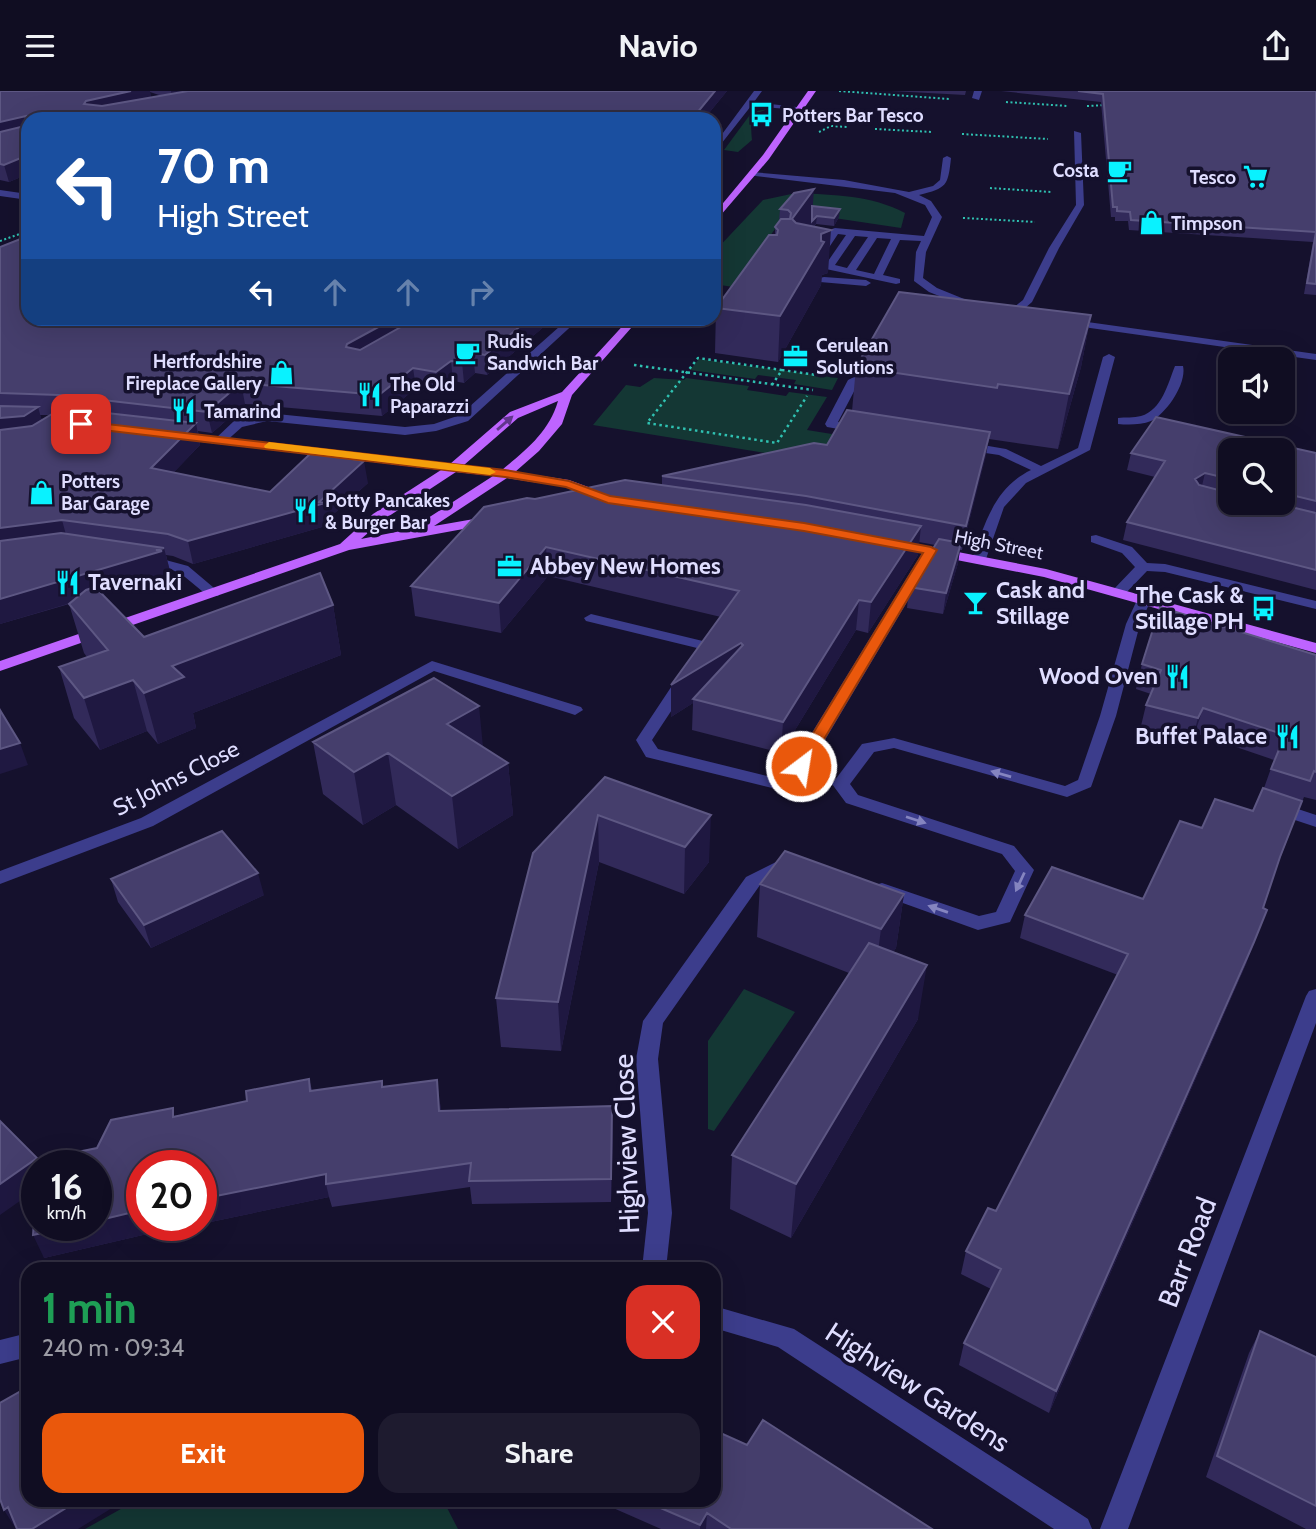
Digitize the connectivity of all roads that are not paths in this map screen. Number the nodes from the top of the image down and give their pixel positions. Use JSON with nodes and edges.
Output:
{"nodes":[{"id":1,"x":758,"y":91,"type":"edge"},
{"id":2,"x":812,"y":91,"type":"edge"},
{"id":3,"x":748,"y":104,"type":"junction"},
{"id":4,"x":801,"y":108,"type":"junction"},
{"id":5,"x":1077,"y":133,"type":"dead end"},
{"id":6,"x":721,"y":141,"type":"edge"},
{"id":7,"x":947,"y":158,"type":"dead end"},
{"id":8,"x":751,"y":175,"type":"junction"},
{"id":9,"x":0,"y":193,"type":"edge"},
{"id":10,"x":911,"y":194,"type":"junction"},
{"id":11,"x":21,"y":196,"type":"edge"},
{"id":12,"x":21,"y":199,"type":"edge"},
{"id":13,"x":1,"y":208,"type":"edge"},
{"id":14,"x":721,"y":211,"type":"edge"},
{"id":15,"x":819,"y":229,"type":"edge"},
{"id":16,"x":835,"y":231,"type":"junction"},
{"id":17,"x":852,"y":233,"type":"junction"},
{"id":18,"x":873,"y":235,"type":"junction"},
{"id":19,"x":897,"y":236,"type":"junction"},
{"id":20,"x":928,"y":239,"type":"junction"},
{"id":21,"x":829,"y":267,"type":"junction"},
{"id":22,"x":850,"y":272,"type":"junction"},
{"id":23,"x":878,"y":277,"type":"junction"},
{"id":24,"x":918,"y":279,"type":"junction"},
{"id":25,"x":824,"y":280,"type":"dead end"},
{"id":26,"x":897,"y":281,"type":"junction"},
{"id":27,"x":981,"y":308,"type":"edge"},
{"id":28,"x":1026,"y":316,"type":"edge"},
{"id":29,"x":1052,"y":320,"type":"edge"},
{"id":30,"x":566,"y":326,"type":"edge"},
{"id":31,"x":628,"y":326,"type":"edge"},
{"id":32,"x":1109,"y":357,"type":"dead end"},
{"id":33,"x":1316,"y":357,"type":"edge"},
{"id":34,"x":1180,"y":368,"type":"dead end"},
{"id":35,"x":854,"y":380,"type":"dead end"},
{"id":36,"x":566,"y":394,"type":"junction"},
{"id":37,"x":1122,"y":421,"type":"dead end"},
{"id":38,"x":871,"y":430,"type":"edge"},
{"id":39,"x":158,"y":433,"type":"edge"},
{"id":40,"x":220,"y":440,"type":"junction"},
{"id":41,"x":950,"y":443,"type":"edge"},
{"id":42,"x":453,"y":468,"type":"junction"},
{"id":43,"x":1042,"y":471,"type":"junction"},
{"id":44,"x":505,"y":474,"type":"junction"},
{"id":45,"x":585,"y":504,"type":"edge"},
{"id":46,"x":507,"y":517,"type":"edge"},
{"id":47,"x":415,"y":533,"type":"junction"},
{"id":48,"x":1096,"y":539,"type":"dead end"},
{"id":49,"x":882,"y":541,"type":"edge"},
{"id":50,"x":345,"y":547,"type":"junction"},
{"id":51,"x":931,"y":550,"type":"junction"},
{"id":52,"x":130,"y":557,"type":"edge"},
{"id":53,"x":979,"y":559,"type":"junction"},
{"id":54,"x":1143,"y":567,"type":"junction"},
{"id":55,"x":213,"y":593,"type":"junction"},
{"id":56,"x":1118,"y":593,"type":"junction"},
{"id":57,"x":1144,"y":600,"type":"junction"},
{"id":58,"x":1316,"y":605,"type":"edge"},
{"id":59,"x":591,"y":618,"type":"dead end"},
{"id":60,"x":1316,"y":648,"type":"edge"},
{"id":61,"x":0,"y":666,"type":"edge"},
{"id":62,"x":575,"y":711,"type":"dead end"},
{"id":63,"x":1261,"y":803,"type":"edge"},
{"id":64,"x":1316,"y":821,"type":"edge"},
{"id":65,"x":800,"y":861,"type":"edge"},
{"id":66,"x":0,"y":878,"type":"edge"},
{"id":67,"x":860,"y":882,"type":"edge"},
{"id":68,"x":1316,"y":996,"type":"edge"},
{"id":69,"x":655,"y":1262,"type":"edge"},
{"id":70,"x":721,"y":1319,"type":"edge"},
{"id":71,"x":21,"y":1347,"type":"edge"},
{"id":72,"x":0,"y":1352,"type":"edge"},
{"id":73,"x":1078,"y":1529,"type":"edge"},
{"id":74,"x":1114,"y":1529,"type":"edge"}],
"edges":[{"from":1,"to":3,"type":"street"},
{"from":2,"to":4,"type":"main road"},
{"from":3,"to":4,"type":"street"},
{"from":3,"to":6,"type":"street"},
{"from":4,"to":8,"type":"main road"},
{"from":5,"to":28,"type":"street"},
{"from":7,"to":10,"type":"street"},
{"from":8,"to":10,"type":"street"},
{"from":8,"to":14,"type":"main road"},
{"from":9,"to":11,"type":"street"},
{"from":10,"to":20,"type":"street"},
{"from":12,"to":13,"type":"street"},
{"from":15,"to":16,"type":"street"},
{"from":16,"to":17,"type":"street"},
{"from":16,"to":21,"type":"street"},
{"from":17,"to":18,"type":"street"},
{"from":17,"to":21,"type":"street"},
{"from":18,"to":19,"type":"street"},
{"from":18,"to":22,"type":"street"},
{"from":19,"to":20,"type":"street"},
{"from":19,"to":23,"type":"street"},
{"from":20,"to":24,"type":"street"},
{"from":21,"to":22,"type":"street"},
{"from":22,"to":23,"type":"street"},
{"from":23,"to":26,"type":"street"},
{"from":24,"to":26,"type":"street"},
{"from":24,"to":27,"type":"street"},
{"from":25,"to":26,"type":"street"},
{"from":29,"to":33,"type":"street"},
{"from":30,"to":40,"type":"street"},
{"from":31,"to":36,"type":"main road"},
{"from":32,"to":43,"type":"street"},
{"from":34,"to":37,"type":"street"},
{"from":35,"to":38,"type":"street"},
{"from":42,"to":36,"type":"main road","one_way":true},
{"from":36,"to":44,"type":"main road"},
{"from":39,"to":40,"type":"main road"},
{"from":40,"to":42,"type":"main road"},
{"from":41,"to":43,"type":"street"},
{"from":42,"to":44,"type":"main road"},
{"from":42,"to":50,"type":"main road"},
{"from":43,"to":53,"type":"street"},
{"from":44,"to":45,"type":"main road"},
{"from":44,"to":47,"type":"main road"},
{"from":46,"to":47,"type":"main road"},
{"from":47,"to":50,"type":"main road"},
{"from":48,"to":54,"type":"street"},
{"from":49,"to":51,"type":"main road","name":"High Street"},
{"from":50,"to":55,"type":"main road"},
{"from":51,"to":53,"type":"main road","name":"High Street"},
{"from":51,"to":59,"type":"street"},
{"from":52,"to":55,"type":"street"},
{"from":53,"to":56,"type":"main road","name":"High Street"},
{"from":54,"to":56,"type":"street"},
{"from":54,"to":58,"type":"street"},
{"from":55,"to":61,"type":"main road"},
{"from":56,"to":57,"type":"main road","name":"High Street"},
{"from":57,"to":60,"type":"main road","name":"High Street"},
{"from":57,"to":67,"type":"street","one_way":true},
{"from":62,"to":66,"type":"street","name":"St Johns Close"},
{"from":63,"to":64,"type":"street"},
{"from":65,"to":69,"type":"street","name":"Highview Close"},
{"from":68,"to":74,"type":"street","name":"Barr Road"},
{"from":70,"to":73,"type":"street","name":"Highview Gardens"},
{"from":71,"to":72,"type":"street"}]}
